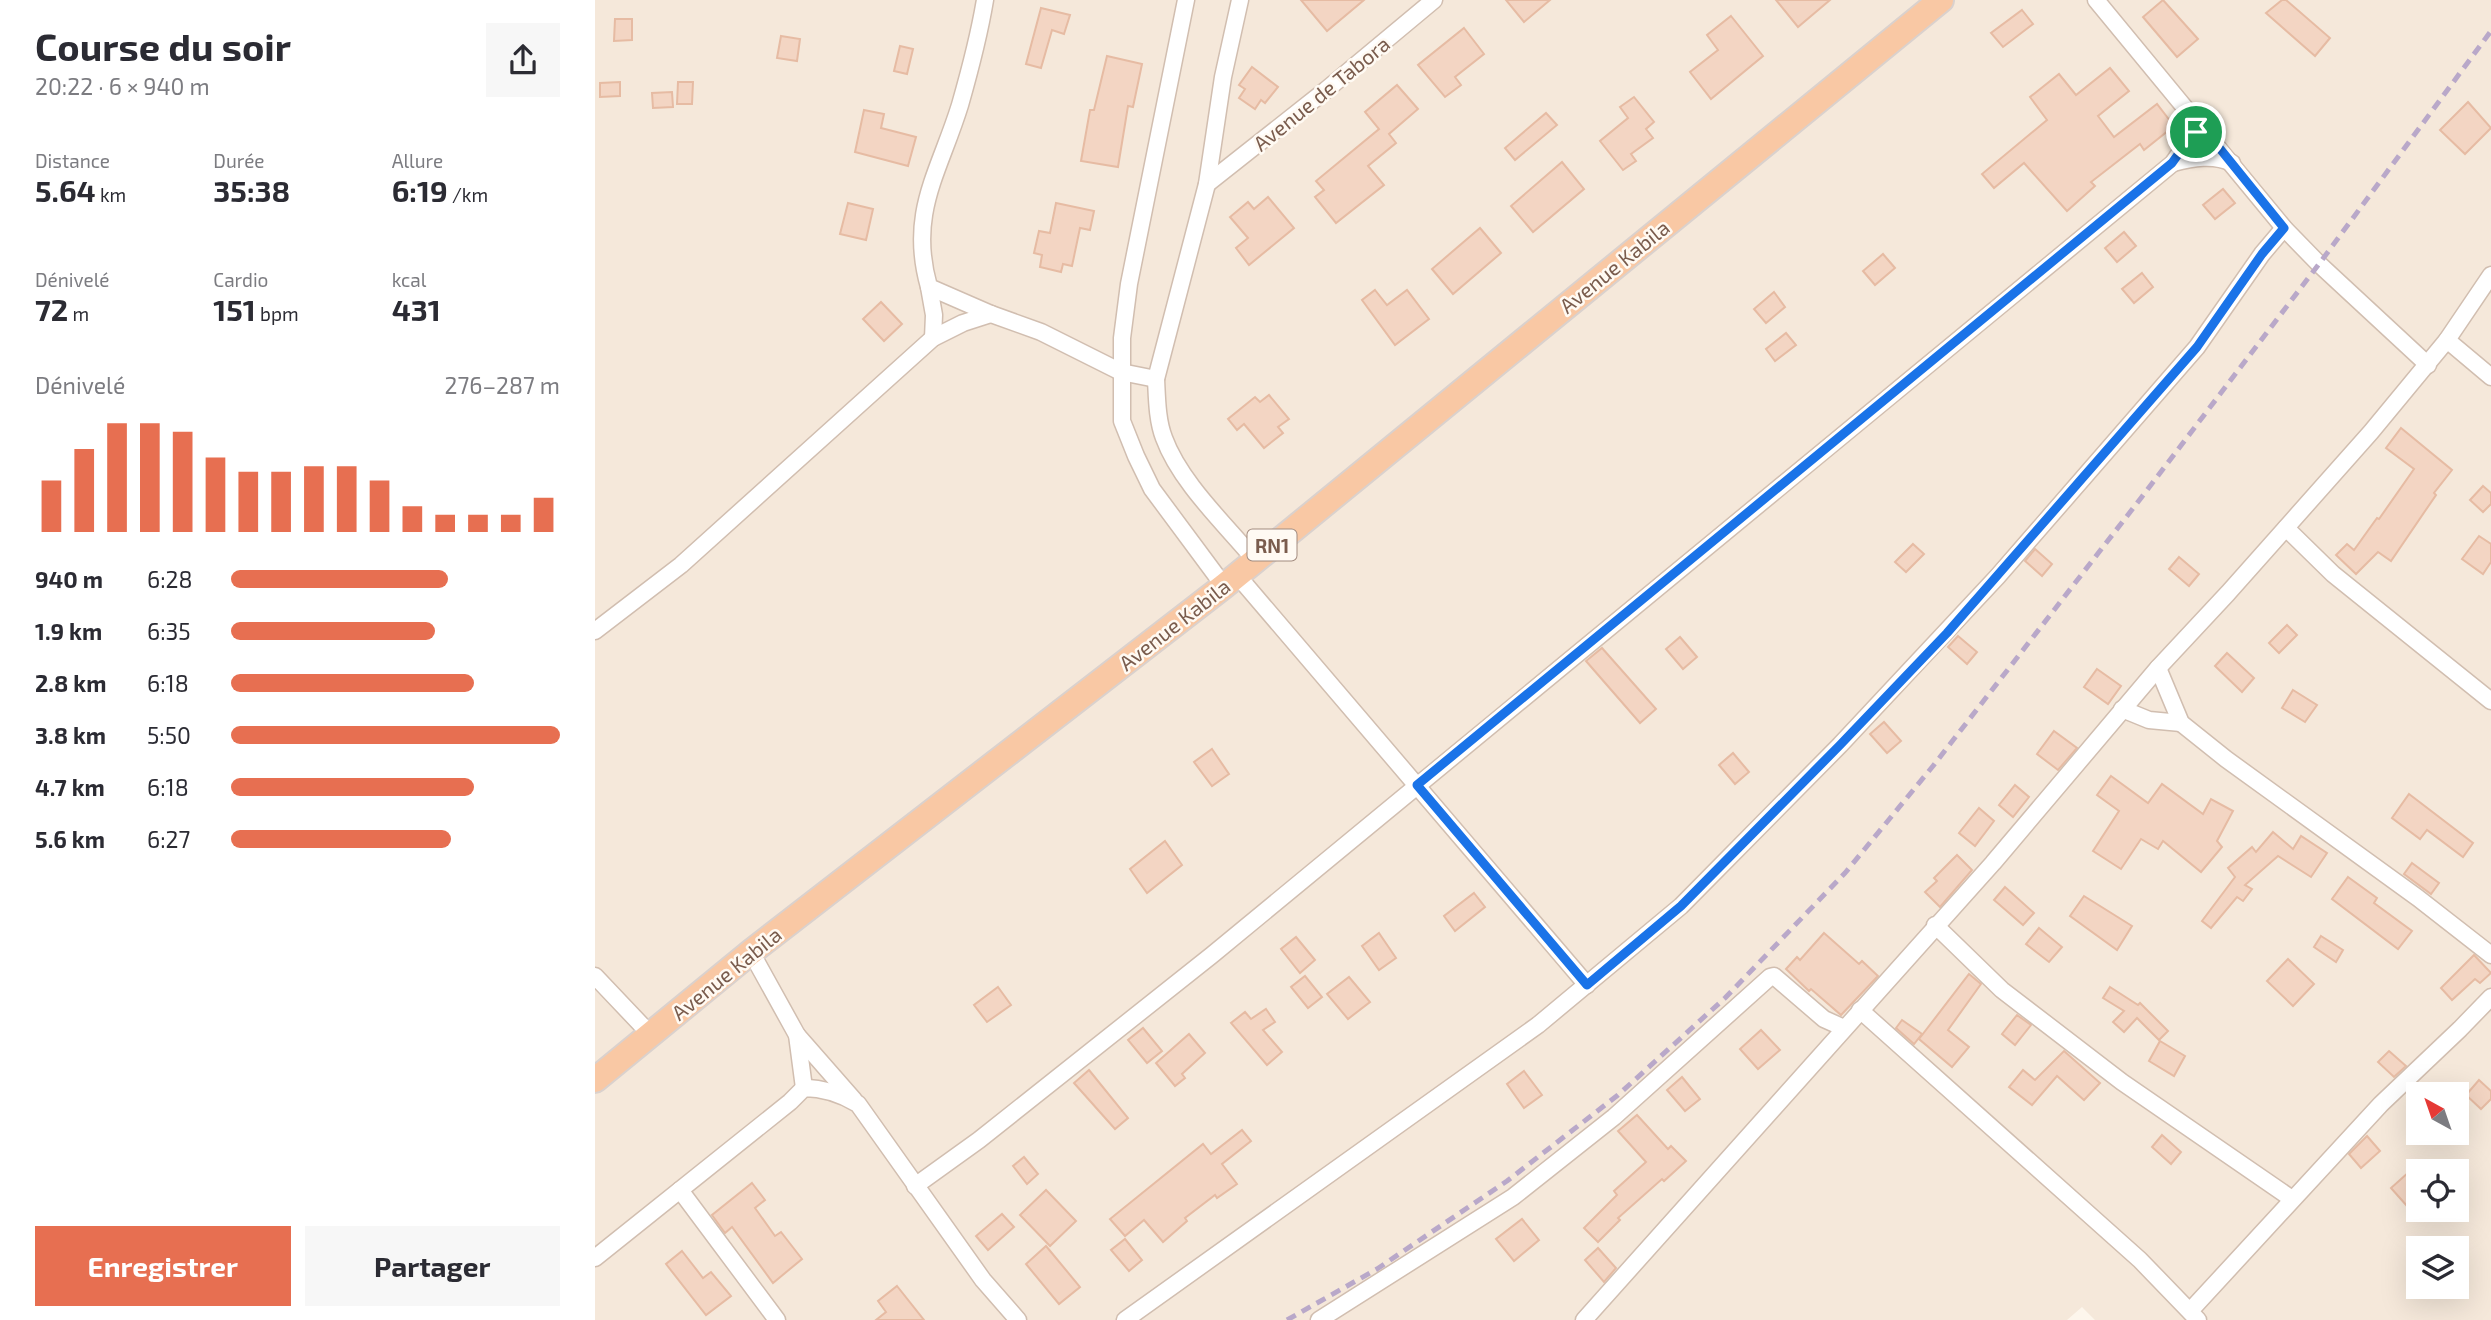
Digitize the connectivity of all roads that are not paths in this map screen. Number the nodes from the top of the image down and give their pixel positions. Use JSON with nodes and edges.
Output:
{"nodes":[{"id":1,"x":985,"y":0,"type":"edge"},
{"id":2,"x":1186,"y":0,"type":"edge"},
{"id":3,"x":1240,"y":0,"type":"edge"},
{"id":4,"x":1434,"y":0,"type":"edge"},
{"id":5,"x":1941,"y":0,"type":"edge"},
{"id":6,"x":2096,"y":0,"type":"edge"},
{"id":7,"x":2200,"y":124,"type":"junction"},
{"id":8,"x":2172,"y":163,"type":"junction"},
{"id":9,"x":2232,"y":163,"type":"junction"},
{"id":10,"x":1207,"y":184,"type":"junction"},
{"id":11,"x":2284,"y":228,"type":"junction"},
{"id":12,"x":2491,"y":275,"type":"edge"},
{"id":13,"x":929,"y":287,"type":"junction"},
{"id":14,"x":991,"y":314,"type":"junction"},
{"id":15,"x":933,"y":338,"type":"junction"},
{"id":16,"x":2448,"y":340,"type":"junction"},
{"id":17,"x":2428,"y":365,"type":"junction"},
{"id":18,"x":1121,"y":372,"type":"junction"},
{"id":19,"x":2491,"y":377,"type":"edge"},
{"id":20,"x":1156,"y":379,"type":"junction"},
{"id":21,"x":2286,"y":528,"type":"junction"},
{"id":22,"x":1238,"y":573,"type":"junction"},
{"id":23,"x":595,"y":631,"type":"edge"},
{"id":24,"x":2158,"y":668,"type":"junction"},
{"id":25,"x":2491,"y":701,"type":"edge"},
{"id":26,"x":2122,"y":709,"type":"junction"},
{"id":27,"x":2181,"y":723,"type":"junction"},
{"id":28,"x":1417,"y":785,"type":"junction"},
{"id":29,"x":1935,"y":925,"type":"junction"},
{"id":30,"x":751,"y":952,"type":"junction"},
{"id":31,"x":2491,"y":955,"type":"edge"},
{"id":32,"x":595,"y":976,"type":"edge"},
{"id":33,"x":1587,"y":985,"type":"junction"},
{"id":34,"x":2491,"y":997,"type":"edge"},
{"id":35,"x":1860,"y":1010,"type":"junction"},
{"id":36,"x":1844,"y":1028,"type":"junction"},
{"id":37,"x":650,"y":1034,"type":"junction"},
{"id":38,"x":797,"y":1035,"type":"junction"},
{"id":39,"x":595,"y":1080,"type":"edge"},
{"id":40,"x":804,"y":1088,"type":"junction"},
{"id":41,"x":858,"y":1104,"type":"junction"},
{"id":42,"x":915,"y":1186,"type":"junction"},
{"id":43,"x":680,"y":1190,"type":"junction"},
{"id":44,"x":2292,"y":1199,"type":"junction"},
{"id":45,"x":595,"y":1258,"type":"edge"},
{"id":46,"x":2194,"y":1315,"type":"edge"},
{"id":47,"x":777,"y":1320,"type":"edge"},
{"id":48,"x":1018,"y":1320,"type":"edge"},
{"id":49,"x":1125,"y":1320,"type":"edge"},
{"id":50,"x":1319,"y":1320,"type":"edge"},
{"id":51,"x":1584,"y":1320,"type":"edge"}],
"edges":[{"from":1,"to":13,"type":"street"},
{"from":2,"to":18,"type":"street"},
{"from":3,"to":10,"type":"street"},
{"from":4,"to":10,"type":"street","name":"Avenue de Tabora"},
{"from":5,"to":22,"type":"highway","name":"Avenue Kabila","number":"RN1"},
{"from":6,"to":7,"type":"street"},
{"from":7,"to":8,"type":"street"},
{"from":7,"to":9,"type":"street"},
{"from":8,"to":9,"type":"street"},
{"from":8,"to":28,"type":"street"},
{"from":9,"to":11,"type":"street"},
{"from":10,"to":20,"type":"street"},
{"from":11,"to":17,"type":"street"},
{"from":11,"to":33,"type":"street"},
{"from":12,"to":16,"type":"street"},
{"from":13,"to":14,"type":"street"},
{"from":13,"to":15,"type":"street"},
{"from":14,"to":15,"type":"street"},
{"from":14,"to":18,"type":"street"},
{"from":15,"to":23,"type":"street"},
{"from":16,"to":17,"type":"street"},
{"from":16,"to":19,"type":"street"},
{"from":17,"to":21,"type":"street"},
{"from":18,"to":20,"type":"street"},
{"from":18,"to":22,"type":"street"},
{"from":20,"to":22,"type":"street"},
{"from":21,"to":24,"type":"street"},
{"from":21,"to":25,"type":"street"},
{"from":22,"to":28,"type":"street"},
{"from":22,"to":30,"type":"highway","name":"Avenue Kabila","number":"RN1"},
{"from":24,"to":26,"type":"street"},
{"from":24,"to":27,"type":"street"},
{"from":26,"to":27,"type":"street"},
{"from":26,"to":29,"type":"street"},
{"from":27,"to":31,"type":"street"},
{"from":28,"to":33,"type":"street"},
{"from":28,"to":42,"type":"street"},
{"from":29,"to":35,"type":"street"},
{"from":29,"to":44,"type":"street"},
{"from":30,"to":37,"type":"highway","name":"Avenue Kabila","number":"RN1"},
{"from":30,"to":38,"type":"street"},
{"from":32,"to":37,"type":"street"},
{"from":33,"to":49,"type":"street"},
{"from":34,"to":44,"type":"street"},
{"from":35,"to":36,"type":"street"},
{"from":35,"to":46,"type":"street"},
{"from":36,"to":50,"type":"street"},
{"from":36,"to":51,"type":"street"},
{"from":37,"to":39,"type":"highway","name":"Avenue Kabila","number":"RN1"},
{"from":38,"to":40,"type":"street"},
{"from":38,"to":41,"type":"street"},
{"from":40,"to":41,"type":"street"},
{"from":40,"to":43,"type":"street"},
{"from":41,"to":42,"type":"street"},
{"from":42,"to":48,"type":"street"},
{"from":43,"to":45,"type":"street"},
{"from":43,"to":47,"type":"street"},
{"from":44,"to":46,"type":"street"}]}
